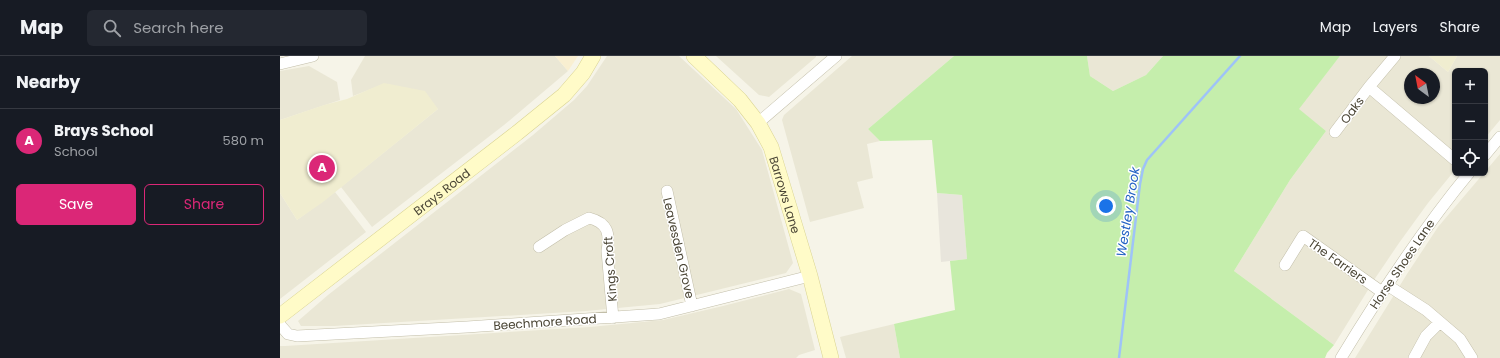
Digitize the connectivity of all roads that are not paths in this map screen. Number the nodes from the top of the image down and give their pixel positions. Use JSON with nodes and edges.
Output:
{"nodes":[{"id":1,"x":313,"y":56,"type":"edge"},
{"id":2,"x":593,"y":56,"type":"edge"},
{"id":3,"x":694,"y":56,"type":"edge"},
{"id":4,"x":1395,"y":56,"type":"edge"},
{"id":5,"x":834,"y":57,"type":"edge"},
{"id":6,"x":280,"y":64,"type":"edge"},
{"id":7,"x":1369,"y":87,"type":"junction"},
{"id":8,"x":758,"y":123,"type":"junction"},
{"id":9,"x":1335,"y":132,"type":"dead end"},
{"id":10,"x":1500,"y":137,"type":"edge"},
{"id":11,"x":1488,"y":151,"type":"edge"},
{"id":12,"x":1452,"y":157,"type":"edge"},
{"id":13,"x":1467,"y":176,"type":"edge"},
{"id":14,"x":667,"y":191,"type":"dead end"},
{"id":15,"x":539,"y":247,"type":"dead end"},
{"id":16,"x":1285,"y":265,"type":"dead end"},
{"id":17,"x":810,"y":276,"type":"junction"},
{"id":18,"x":1384,"y":288,"type":"junction"},
{"id":19,"x":692,"y":306,"type":"junction"},
{"id":20,"x":280,"y":316,"type":"edge"},
{"id":21,"x":613,"y":318,"type":"junction"},
{"id":22,"x":1440,"y":322,"type":"junction"},
{"id":23,"x":280,"y":325,"type":"edge"},
{"id":24,"x":832,"y":358,"type":"edge"},
{"id":25,"x":1341,"y":358,"type":"edge"},
{"id":26,"x":1414,"y":358,"type":"edge"},
{"id":27,"x":1472,"y":358,"type":"edge"}],
"edges":[{"from":1,"to":6,"type":"street"},
{"from":2,"to":20,"type":"street","name":"Brays Road"},
{"from":3,"to":8,"type":"street","name":"Barrows Lane"},
{"from":4,"to":7,"type":"street","name":"Oaks"},
{"from":5,"to":8,"type":"street"},
{"from":7,"to":9,"type":"street","name":"Oaks"},
{"from":7,"to":12,"type":"street"},
{"from":8,"to":17,"type":"street","name":"Barrows Lane"},
{"from":10,"to":11,"type":"street"},
{"from":13,"to":18,"type":"street","name":"Horse Shoes Lane"},
{"from":14,"to":19,"type":"street","name":"Leavesden Grove"},
{"from":15,"to":21,"type":"street","name":"Kings Croft"},
{"from":16,"to":18,"type":"street","name":"The Farriers"},
{"from":17,"to":19,"type":"street","name":"Beechmore Road"},
{"from":17,"to":24,"type":"street","name":"Barrows Lane"},
{"from":18,"to":22,"type":"street"},
{"from":18,"to":25,"type":"street","name":"Horse Shoes Lane"},
{"from":19,"to":21,"type":"street","name":"Beechmore Road"},
{"from":21,"to":23,"type":"street","name":"Beechmore Road"},
{"from":22,"to":26,"type":"street"},
{"from":22,"to":27,"type":"street"}]}
